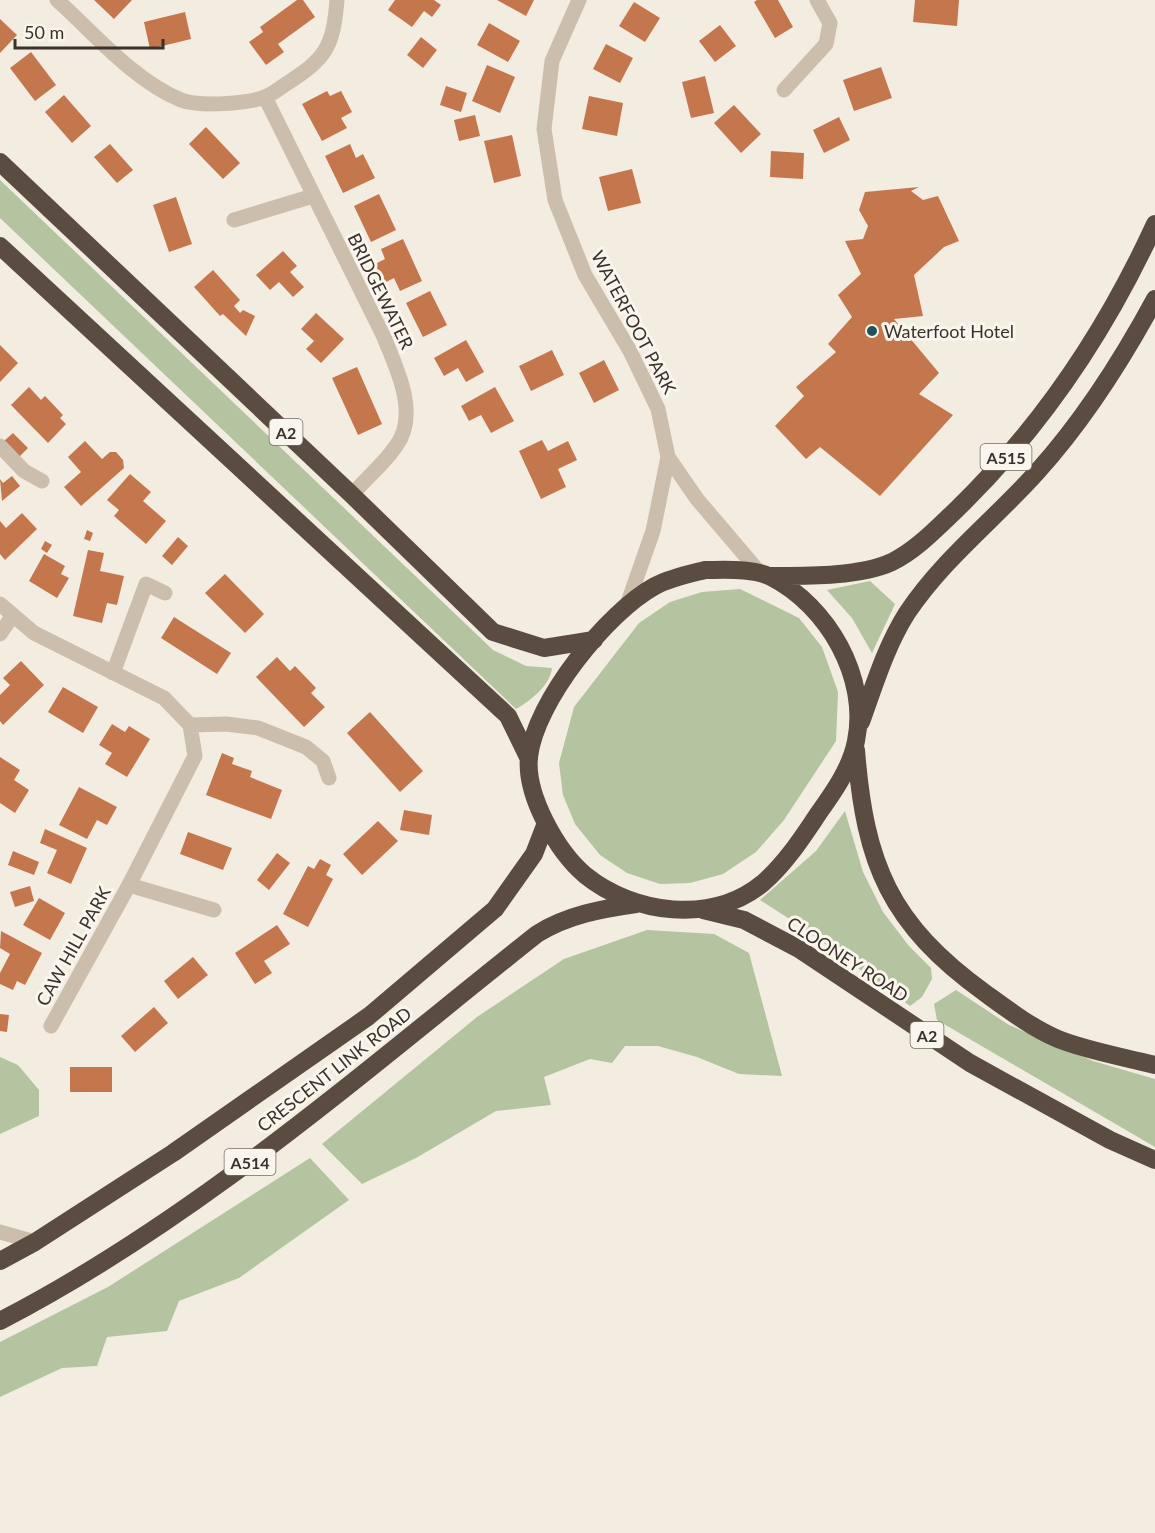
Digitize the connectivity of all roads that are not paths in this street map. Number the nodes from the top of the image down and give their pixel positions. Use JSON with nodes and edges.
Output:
{"nodes":[{"id":1,"x":57,"y":0,"type":"edge"},
{"id":2,"x":337,"y":0,"type":"edge"},
{"id":3,"x":579,"y":0,"type":"edge"},
{"id":4,"x":817,"y":0,"type":"edge"},
{"id":5,"x":784,"y":90,"type":"dead end"},
{"id":6,"x":266,"y":97,"type":"junction"},
{"id":7,"x":0,"y":162,"type":"edge"},
{"id":8,"x":312,"y":196,"type":"junction"},
{"id":9,"x":234,"y":220,"type":"dead end"},
{"id":10,"x":1155,"y":224,"type":"edge"},
{"id":11,"x":0,"y":246,"type":"edge"},
{"id":12,"x":1155,"y":299,"type":"edge"},
{"id":13,"x":0,"y":446,"type":"edge"},
{"id":14,"x":668,"y":456,"type":"junction"},
{"id":15,"x":42,"y":481,"type":"dead end"},
{"id":16,"x":352,"y":495,"type":"junction"},
{"id":17,"x":765,"y":575,"type":"junction"},
{"id":18,"x":165,"y":593,"type":"dead end"},
{"id":19,"x":0,"y":604,"type":"edge"},
{"id":20,"x":627,"y":605,"type":"junction"},
{"id":21,"x":13,"y":615,"type":"junction"},
{"id":22,"x":0,"y":634,"type":"edge"},
{"id":23,"x":594,"y":640,"type":"junction"},
{"id":24,"x":113,"y":673,"type":"junction"},
{"id":25,"x":190,"y":725,"type":"junction"},
{"id":26,"x":857,"y":738,"type":"junction"},
{"id":27,"x":529,"y":759,"type":"junction"},
{"id":28,"x":329,"y":778,"type":"dead end"},
{"id":29,"x":546,"y":823,"type":"junction"},
{"id":30,"x":129,"y":885,"type":"junction"},
{"id":31,"x":638,"y":904,"type":"junction"},
{"id":32,"x":702,"y":909,"type":"junction"},
{"id":33,"x":214,"y":910,"type":"dead end"},
{"id":34,"x":51,"y":1026,"type":"dead end"},
{"id":35,"x":1155,"y":1065,"type":"edge"},
{"id":36,"x":1155,"y":1160,"type":"edge"},
{"id":37,"x":0,"y":1232,"type":"edge"},
{"id":38,"x":35,"y":1242,"type":"junction"},
{"id":39,"x":0,"y":1261,"type":"edge"},
{"id":40,"x":0,"y":1320,"type":"edge"}],
"edges":[{"from":1,"to":6,"type":"street"},
{"from":2,"to":6,"type":"street"},
{"from":3,"to":14,"type":"street","name":"WATERFOOT PARK"},
{"from":4,"to":5,"type":"street"},
{"from":6,"to":8,"type":"street","name":"BRIDGEWATER"},
{"from":7,"to":16,"type":"highway","number":"A2"},
{"from":8,"to":9,"type":"street"},
{"from":8,"to":16,"type":"street","name":"BRIDGEWATER"},
{"from":10,"to":17,"type":"highway","number":"A515"},
{"from":11,"to":27,"type":"highway"},
{"from":12,"to":26,"type":"highway","number":"A515"},
{"from":13,"to":15,"type":"street"},
{"from":14,"to":17,"type":"street","name":"WATERFOOT PARK"},
{"from":14,"to":20,"type":"street","name":"WATERFOOT PARK"},
{"from":16,"to":23,"type":"highway","number":"A2"},
{"from":17,"to":20,"type":"highway"},
{"from":17,"to":26,"type":"highway"},
{"from":18,"to":24,"type":"street"},
{"from":19,"to":21,"type":"street"},
{"from":20,"to":23,"type":"highway"},
{"from":21,"to":22,"type":"street"},
{"from":21,"to":24,"type":"street"},
{"from":23,"to":27,"type":"highway"},
{"from":24,"to":25,"type":"street"},
{"from":25,"to":28,"type":"street"},
{"from":25,"to":30,"type":"street","name":"CAW HILL PARK"},
{"from":26,"to":32,"type":"highway"},
{"from":26,"to":35,"type":"highway"},
{"from":27,"to":29,"type":"highway"},
{"from":29,"to":31,"type":"highway"},
{"from":29,"to":38,"type":"highway","name":"CRESCENT LINK ROAD","number":"A514"},
{"from":30,"to":33,"type":"street","name":"CAW HILL PARK"},
{"from":30,"to":34,"type":"street","name":"CAW HILL PARK"},
{"from":31,"to":32,"type":"highway","number":"A514"},
{"from":31,"to":40,"type":"highway","name":"CRESCENT LINK ROAD","number":"A514"},
{"from":32,"to":36,"type":"highway","name":"CLOONEY ROAD","number":"A2"},
{"from":37,"to":38,"type":"street"},
{"from":38,"to":39,"type":"highway","name":"CRESCENT LINK ROAD","number":"A514"}]}
